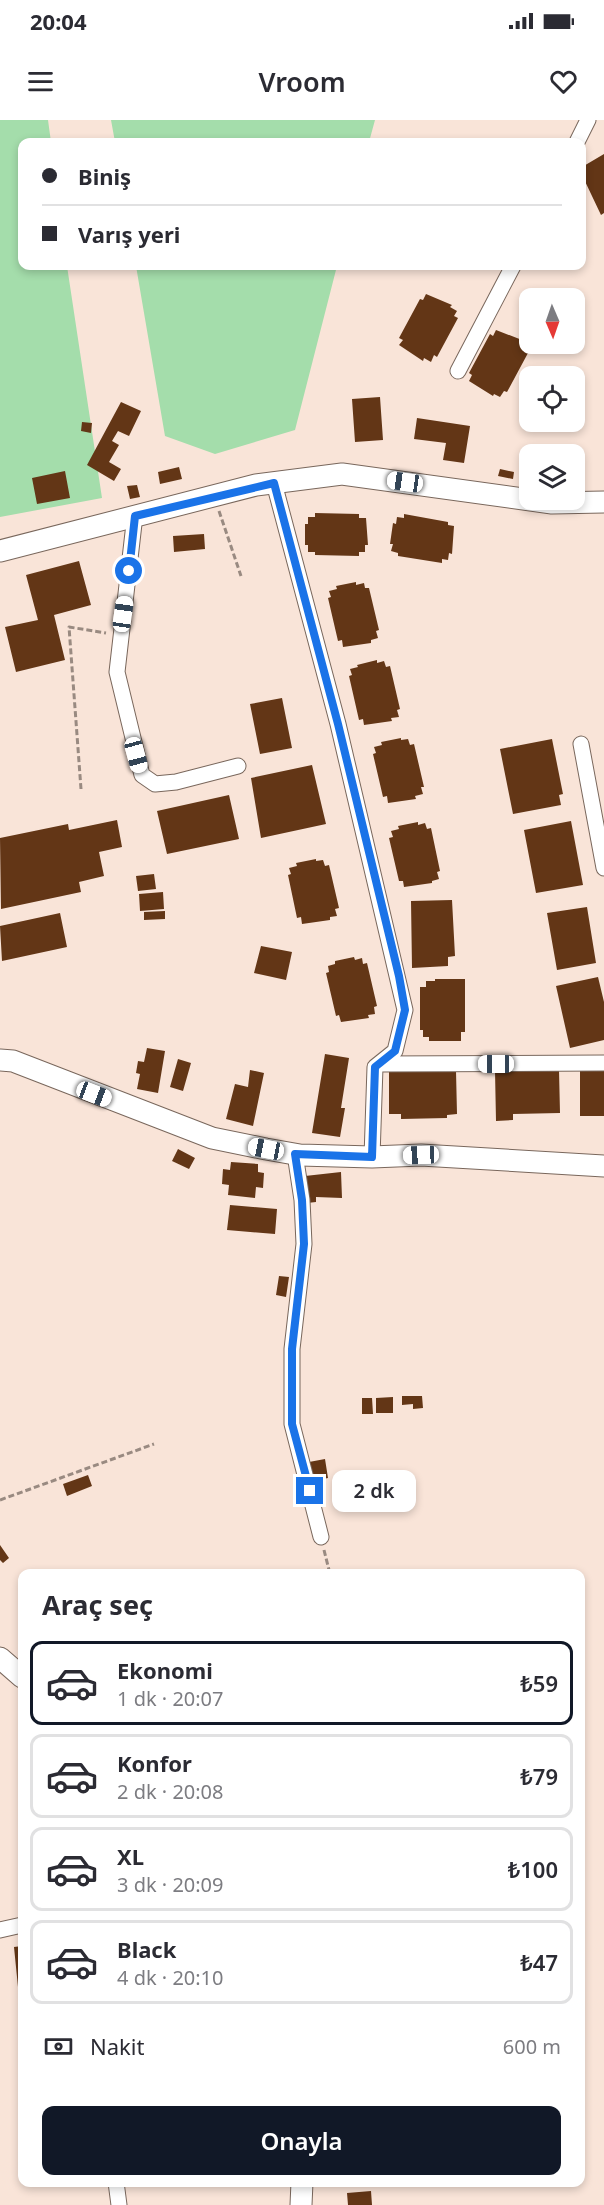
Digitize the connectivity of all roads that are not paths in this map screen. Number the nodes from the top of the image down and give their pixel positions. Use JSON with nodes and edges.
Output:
{"nodes":[{"id":1,"x":588,"y":120,"type":"edge"},
{"id":2,"x":579,"y":138,"type":"edge"},
{"id":3,"x":511,"y":270,"type":"edge"},
{"id":4,"x":458,"y":371,"type":"dead end"},
{"id":5,"x":274,"y":483,"type":"junction"},
{"id":6,"x":604,"y":502,"type":"edge"},
{"id":7,"x":135,"y":516,"type":"junction"},
{"id":8,"x":0,"y":550,"type":"edge"},
{"id":9,"x":580,"y":744,"type":"dead end"},
{"id":10,"x":238,"y":766,"type":"dead end"},
{"id":11,"x":604,"y":868,"type":"edge"},
{"id":12,"x":0,"y":1060,"type":"edge"},
{"id":13,"x":604,"y":1063,"type":"edge"},
{"id":14,"x":379,"y":1064,"type":"junction"},
{"id":15,"x":295,"y":1154,"type":"junction"},
{"id":16,"x":372,"y":1157,"type":"junction"},
{"id":17,"x":604,"y":1166,"type":"edge"},
{"id":18,"x":321,"y":1537,"type":"road end"},
{"id":19,"x":0,"y":1658,"type":"edge"},
{"id":20,"x":18,"y":1674,"type":"edge"},
{"id":21,"x":18,"y":1925,"type":"edge"},
{"id":22,"x":0,"y":1930,"type":"edge"},
{"id":23,"x":117,"y":2187,"type":"edge"},
{"id":24,"x":303,"y":2187,"type":"edge"},
{"id":25,"x":119,"y":2205,"type":"edge"},
{"id":26,"x":301,"y":2205,"type":"edge"}],
"edges":[{"from":1,"to":2,"type":"street"},
{"from":3,"to":4,"type":"street"},
{"from":5,"to":6,"type":"street"},
{"from":5,"to":7,"type":"street"},
{"from":5,"to":14,"type":"street"},
{"from":7,"to":8,"type":"street"},
{"from":7,"to":10,"type":"street"},
{"from":9,"to":11,"type":"street"},
{"from":12,"to":15,"type":"street"},
{"from":13,"to":14,"type":"street"},
{"from":14,"to":16,"type":"street"},
{"from":15,"to":16,"type":"street"},
{"from":15,"to":18,"type":"street"},
{"from":16,"to":17,"type":"street"},
{"from":19,"to":20,"type":"street"},
{"from":21,"to":22,"type":"street"},
{"from":23,"to":25,"type":"street"},
{"from":24,"to":26,"type":"street"}]}
